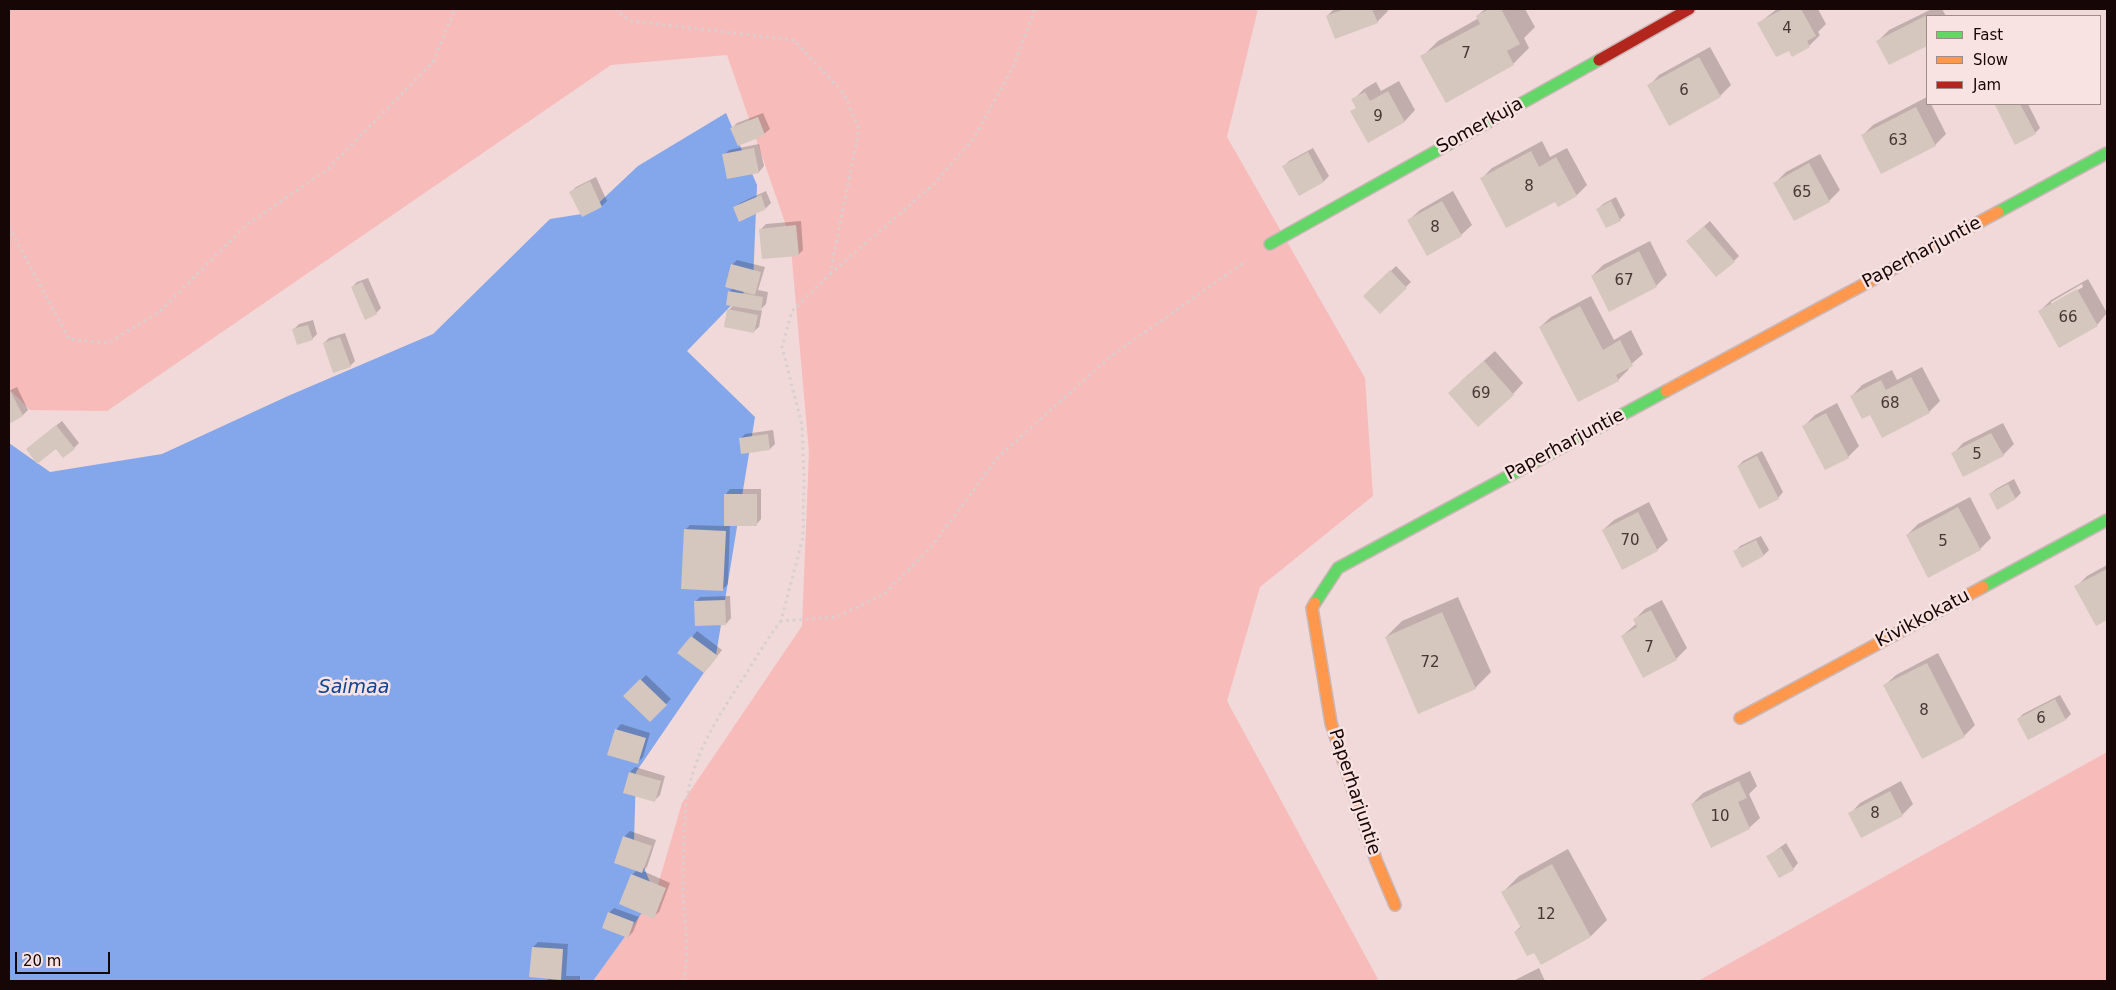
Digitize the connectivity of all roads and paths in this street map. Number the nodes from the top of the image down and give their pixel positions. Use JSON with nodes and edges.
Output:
{"nodes":[{"id":1,"x":455,"y":9,"type":"edge"},
{"id":2,"x":615,"y":9,"type":"edge"},
{"id":3,"x":1034,"y":9,"type":"edge"},
{"id":4,"x":1689,"y":9,"type":"edge"},
{"id":5,"x":2107,"y":153,"type":"edge"},
{"id":6,"x":9,"y":227,"type":"edge"},
{"id":7,"x":1270,"y":244,"type":"joint"},
{"id":8,"x":830,"y":274,"type":"junction"},
{"id":9,"x":2107,"y":520,"type":"edge"},
{"id":10,"x":781,"y":621,"type":"junction"},
{"id":11,"x":1740,"y":718,"type":"dead end"},
{"id":12,"x":1395,"y":905,"type":"dead end"},
{"id":13,"x":683,"y":981,"type":"edge"}],
"edges":[{"from":1,"to":6,"type":"path"},
{"from":2,"to":8,"type":"path"},
{"from":3,"to":8,"type":"path"},
{"from":4,"to":7,"type":"street","name":"Somerkuja"},
{"from":5,"to":12,"type":"street","name":"Paperharjuntie"},
{"from":7,"to":10,"type":"path"},
{"from":8,"to":10,"type":"path"},
{"from":9,"to":11,"type":"street","name":"Kivikkokatu"},
{"from":10,"to":13,"type":"path"}]}
